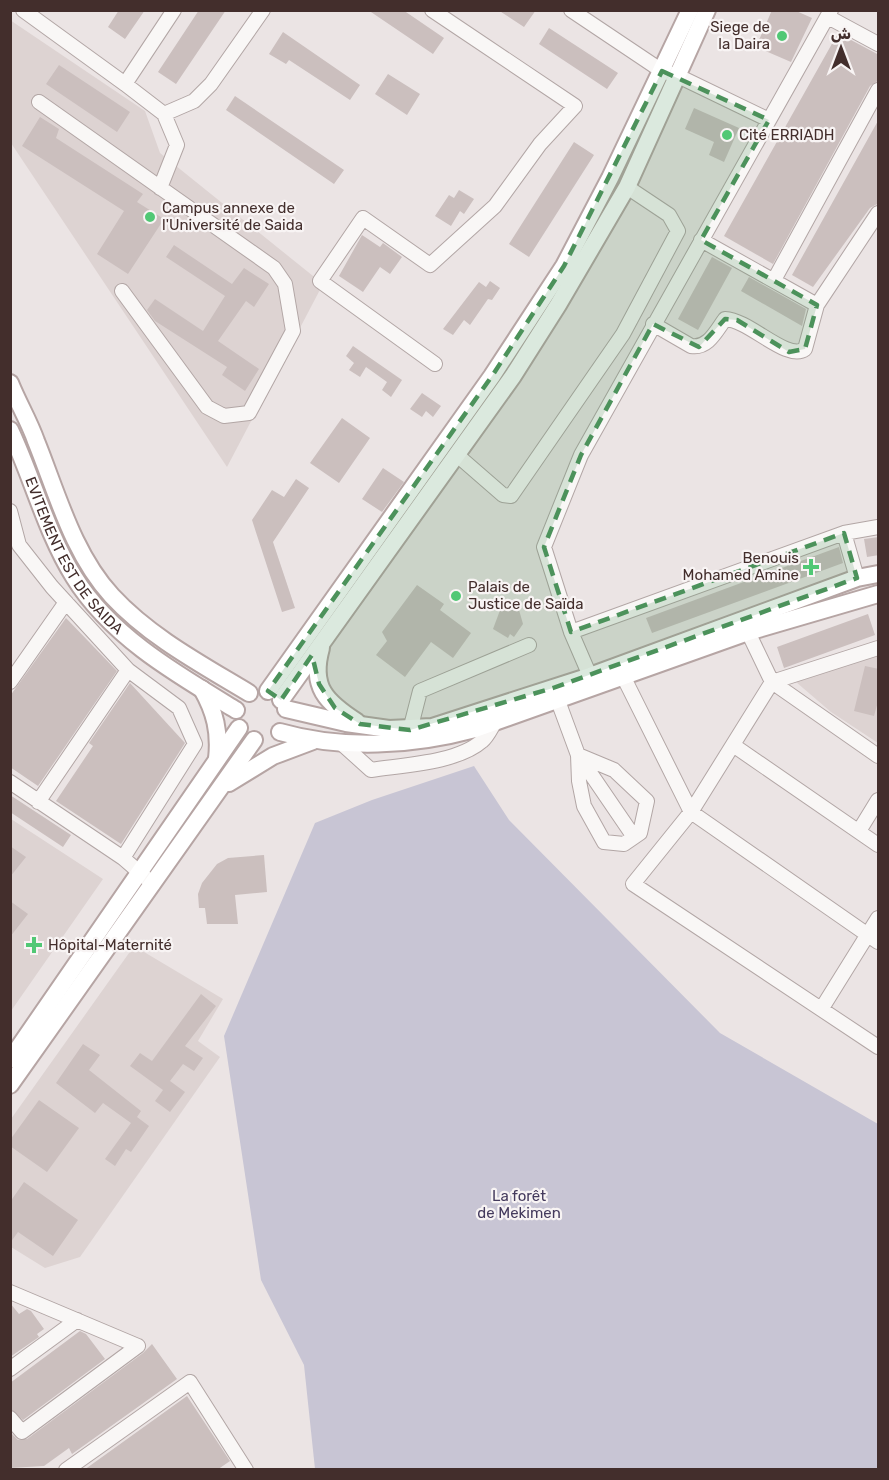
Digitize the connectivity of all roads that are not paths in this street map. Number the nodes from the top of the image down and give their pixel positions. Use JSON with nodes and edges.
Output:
{"nodes":[{"id":1,"x":23,"y":10,"type":"edge"},
{"id":2,"x":174,"y":10,"type":"edge"},
{"id":3,"x":263,"y":10,"type":"edge"},
{"id":4,"x":432,"y":10,"type":"edge"},
{"id":5,"x":690,"y":10,"type":"edge"},
{"id":6,"x":708,"y":10,"type":"edge"},
{"id":7,"x":578,"y":12,"type":"edge"},
{"id":8,"x":829,"y":14,"type":"edge"},
{"id":9,"x":879,"y":44,"type":"edge"},
{"id":10,"x":670,"y":74,"type":"junction"},
{"id":11,"x":124,"y":84,"type":"junction"},
{"id":12,"x":879,"y":90,"type":"edge"},
{"id":13,"x":39,"y":102,"type":"dead end"},
{"id":14,"x":164,"y":114,"type":"junction"},
{"id":15,"x":768,"y":120,"type":"junction"},
{"id":16,"x":627,"y":187,"type":"junction"},
{"id":17,"x":160,"y":188,"type":"junction"},
{"id":18,"x":879,"y":213,"type":"edge"},
{"id":19,"x":701,"y":240,"type":"junction"},
{"id":20,"x":774,"y":280,"type":"junction"},
{"id":21,"x":122,"y":291,"type":"dead end"},
{"id":22,"x":817,"y":305,"type":"junction"},
{"id":23,"x":653,"y":324,"type":"junction"},
{"id":24,"x":435,"y":364,"type":"dead end"},
{"id":25,"x":10,"y":383,"type":"edge"},
{"id":26,"x":10,"y":430,"type":"edge"},
{"id":27,"x":457,"y":455,"type":"junction"},
{"id":28,"x":10,"y":511,"type":"edge"},
{"id":29,"x":879,"y":527,"type":"edge"},
{"id":30,"x":844,"y":533,"type":"junction"},
{"id":31,"x":879,"y":574,"type":"edge"},
{"id":32,"x":857,"y":578,"type":"junction"},
{"id":33,"x":879,"y":594,"type":"edge"},
{"id":34,"x":66,"y":602,"type":"junction"},
{"id":35,"x":571,"y":632,"type":"junction"},
{"id":36,"x":748,"y":632,"type":"junction"},
{"id":37,"x":324,"y":638,"type":"junction"},
{"id":38,"x":529,"y":645,"type":"dead end"},
{"id":39,"x":879,"y":648,"type":"edge"},
{"id":40,"x":128,"y":670,"type":"junction"},
{"id":41,"x":590,"y":676,"type":"junction"},
{"id":42,"x":12,"y":678,"type":"edge"},
{"id":43,"x":624,"y":678,"type":"junction"},
{"id":44,"x":772,"y":682,"type":"junction"},
{"id":45,"x":202,"y":689,"type":"junction"},
{"id":46,"x":249,"y":693,"type":"junction"},
{"id":47,"x":555,"y":694,"type":"junction"},
{"id":48,"x":278,"y":700,"type":"junction"},
{"id":49,"x":236,"y":710,"type":"junction"},
{"id":50,"x":495,"y":722,"type":"junction"},
{"id":51,"x":360,"y":724,"type":"junction"},
{"id":52,"x":239,"y":729,"type":"junction"},
{"id":53,"x":410,"y":730,"type":"junction"},
{"id":54,"x":280,"y":732,"type":"junction"},
{"id":55,"x":254,"y":740,"type":"junction"},
{"id":56,"x":313,"y":741,"type":"junction"},
{"id":57,"x":341,"y":743,"type":"junction"},
{"id":58,"x":733,"y":745,"type":"junction"},
{"id":59,"x":578,"y":755,"type":"junction"},
{"id":60,"x":879,"y":756,"type":"edge"},
{"id":61,"x":217,"y":760,"type":"junction"},
{"id":62,"x":10,"y":782,"type":"edge"},
{"id":63,"x":219,"y":791,"type":"junction"},
{"id":64,"x":879,"y":800,"type":"edge"},
{"id":65,"x":38,"y":802,"type":"junction"},
{"id":66,"x":691,"y":812,"type":"junction"},
{"id":67,"x":858,"y":831,"type":"junction"},
{"id":68,"x":634,"y":837,"type":"junction"},
{"id":69,"x":879,"y":845,"type":"edge"},
{"id":70,"x":123,"y":858,"type":"junction"},
{"id":71,"x":147,"y":879,"type":"junction"},
{"id":72,"x":879,"y":918,"type":"edge"},
{"id":73,"x":873,"y":938,"type":"edge"},
{"id":74,"x":822,"y":1008,"type":"junction"},
{"id":75,"x":879,"y":1047,"type":"edge"},
{"id":76,"x":10,"y":1059,"type":"edge"},
{"id":77,"x":10,"y":1084,"type":"edge"},
{"id":78,"x":10,"y":1292,"type":"edge"},
{"id":79,"x":77,"y":1320,"type":"junction"},
{"id":80,"x":10,"y":1369,"type":"edge"},
{"id":81,"x":10,"y":1418,"type":"edge"},
{"id":82,"x":241,"y":1468,"type":"edge"},
{"id":83,"x":66,"y":1470,"type":"edge"}],
"edges":[{"from":1,"to":11,"type":"street"},
{"from":2,"to":11,"type":"street"},
{"from":3,"to":14,"type":"street"},
{"from":4,"to":24,"type":"street"},
{"from":5,"to":10,"type":"main road"},
{"from":6,"to":10,"type":"main road"},
{"from":7,"to":10,"type":"street"},
{"from":8,"to":9,"type":"street"},
{"from":8,"to":15,"type":"street"},
{"from":10,"to":15,"type":"street"},
{"from":10,"to":16,"type":"main road"},
{"from":10,"to":48,"type":"main road"},
{"from":11,"to":14,"type":"street"},
{"from":12,"to":20,"type":"street"},
{"from":13,"to":17,"type":"street"},
{"from":14,"to":17,"type":"street"},
{"from":15,"to":19,"type":"street"},
{"from":16,"to":27,"type":"main road"},
{"from":16,"to":27,"type":"street"},
{"from":17,"to":21,"type":"street"},
{"from":18,"to":22,"type":"street"},
{"from":19,"to":20,"type":"street"},
{"from":19,"to":23,"type":"street"},
{"from":20,"to":22,"type":"street"},
{"from":22,"to":23,"type":"street"},
{"from":23,"to":35,"type":"street"},
{"from":25,"to":46,"type":"main road"},
{"from":26,"to":45,"type":"main road","name":"EVITEMENT EST DE SAIDA"},
{"from":27,"to":37,"type":"main road"},
{"from":28,"to":34,"type":"street"},
{"from":29,"to":30,"type":"street"},
{"from":30,"to":32,"type":"street"},
{"from":30,"to":35,"type":"street"},
{"from":31,"to":32,"type":"main road"},
{"from":32,"to":41,"type":"main road"},
{"from":33,"to":36,"type":"main road"},
{"from":34,"to":40,"type":"street"},
{"from":34,"to":42,"type":"street"},
{"from":35,"to":41,"type":"street"},
{"from":36,"to":43,"type":"main road"},
{"from":36,"to":44,"type":"street"},
{"from":37,"to":48,"type":"main road"},
{"from":37,"to":51,"type":"main road"},
{"from":38,"to":53,"type":"street"},
{"from":39,"to":44,"type":"street"},
{"from":40,"to":65,"type":"street"},
{"from":40,"to":70,"type":"street"},
{"from":41,"to":47,"type":"main road"},
{"from":43,"to":47,"type":"main road"},
{"from":43,"to":66,"type":"street"},
{"from":44,"to":58,"type":"street"},
{"from":44,"to":60,"type":"street"},
{"from":45,"to":49,"type":"main road","name":"EVITEMENT EST DE SAIDA"},
{"from":45,"to":61,"type":"main road"},
{"from":46,"to":48,"type":"main road"},
{"from":46,"to":49,"type":"main road"},
{"from":47,"to":50,"type":"main road"},
{"from":47,"to":53,"type":"main road"},
{"from":47,"to":59,"type":"street"},
{"from":48,"to":51,"type":"main road"},
{"from":48,"to":54,"type":"main road"},
{"from":49,"to":52,"type":"main road"},
{"from":50,"to":57,"type":"main road"},
{"from":50,"to":57,"type":"street"},
{"from":51,"to":53,"type":"main road"},
{"from":52,"to":55,"type":"main road"},
{"from":52,"to":61,"type":"main road"},
{"from":54,"to":55,"type":"main road"},
{"from":54,"to":56,"type":"main road"},
{"from":55,"to":63,"type":"main road"},
{"from":56,"to":57,"type":"main road"},
{"from":56,"to":63,"type":"main road"},
{"from":58,"to":66,"type":"street"},
{"from":58,"to":67,"type":"street"},
{"from":59,"to":68,"type":"street"},
{"from":59,"to":68,"type":"street"},
{"from":59,"to":68,"type":"street"},
{"from":61,"to":71,"type":"main road"},
{"from":62,"to":65,"type":"street"},
{"from":63,"to":71,"type":"main road"},
{"from":64,"to":67,"type":"street"},
{"from":65,"to":70,"type":"street"},
{"from":66,"to":73,"type":"street"},
{"from":66,"to":74,"type":"street"},
{"from":67,"to":69,"type":"street"},
{"from":70,"to":71,"type":"street"},
{"from":71,"to":76,"type":"main road"},
{"from":71,"to":77,"type":"main road"},
{"from":72,"to":73,"type":"street"},
{"from":73,"to":74,"type":"street"},
{"from":74,"to":75,"type":"street"},
{"from":78,"to":79,"type":"street"},
{"from":79,"to":80,"type":"street"},
{"from":79,"to":81,"type":"street"},
{"from":82,"to":83,"type":"street"}]}
